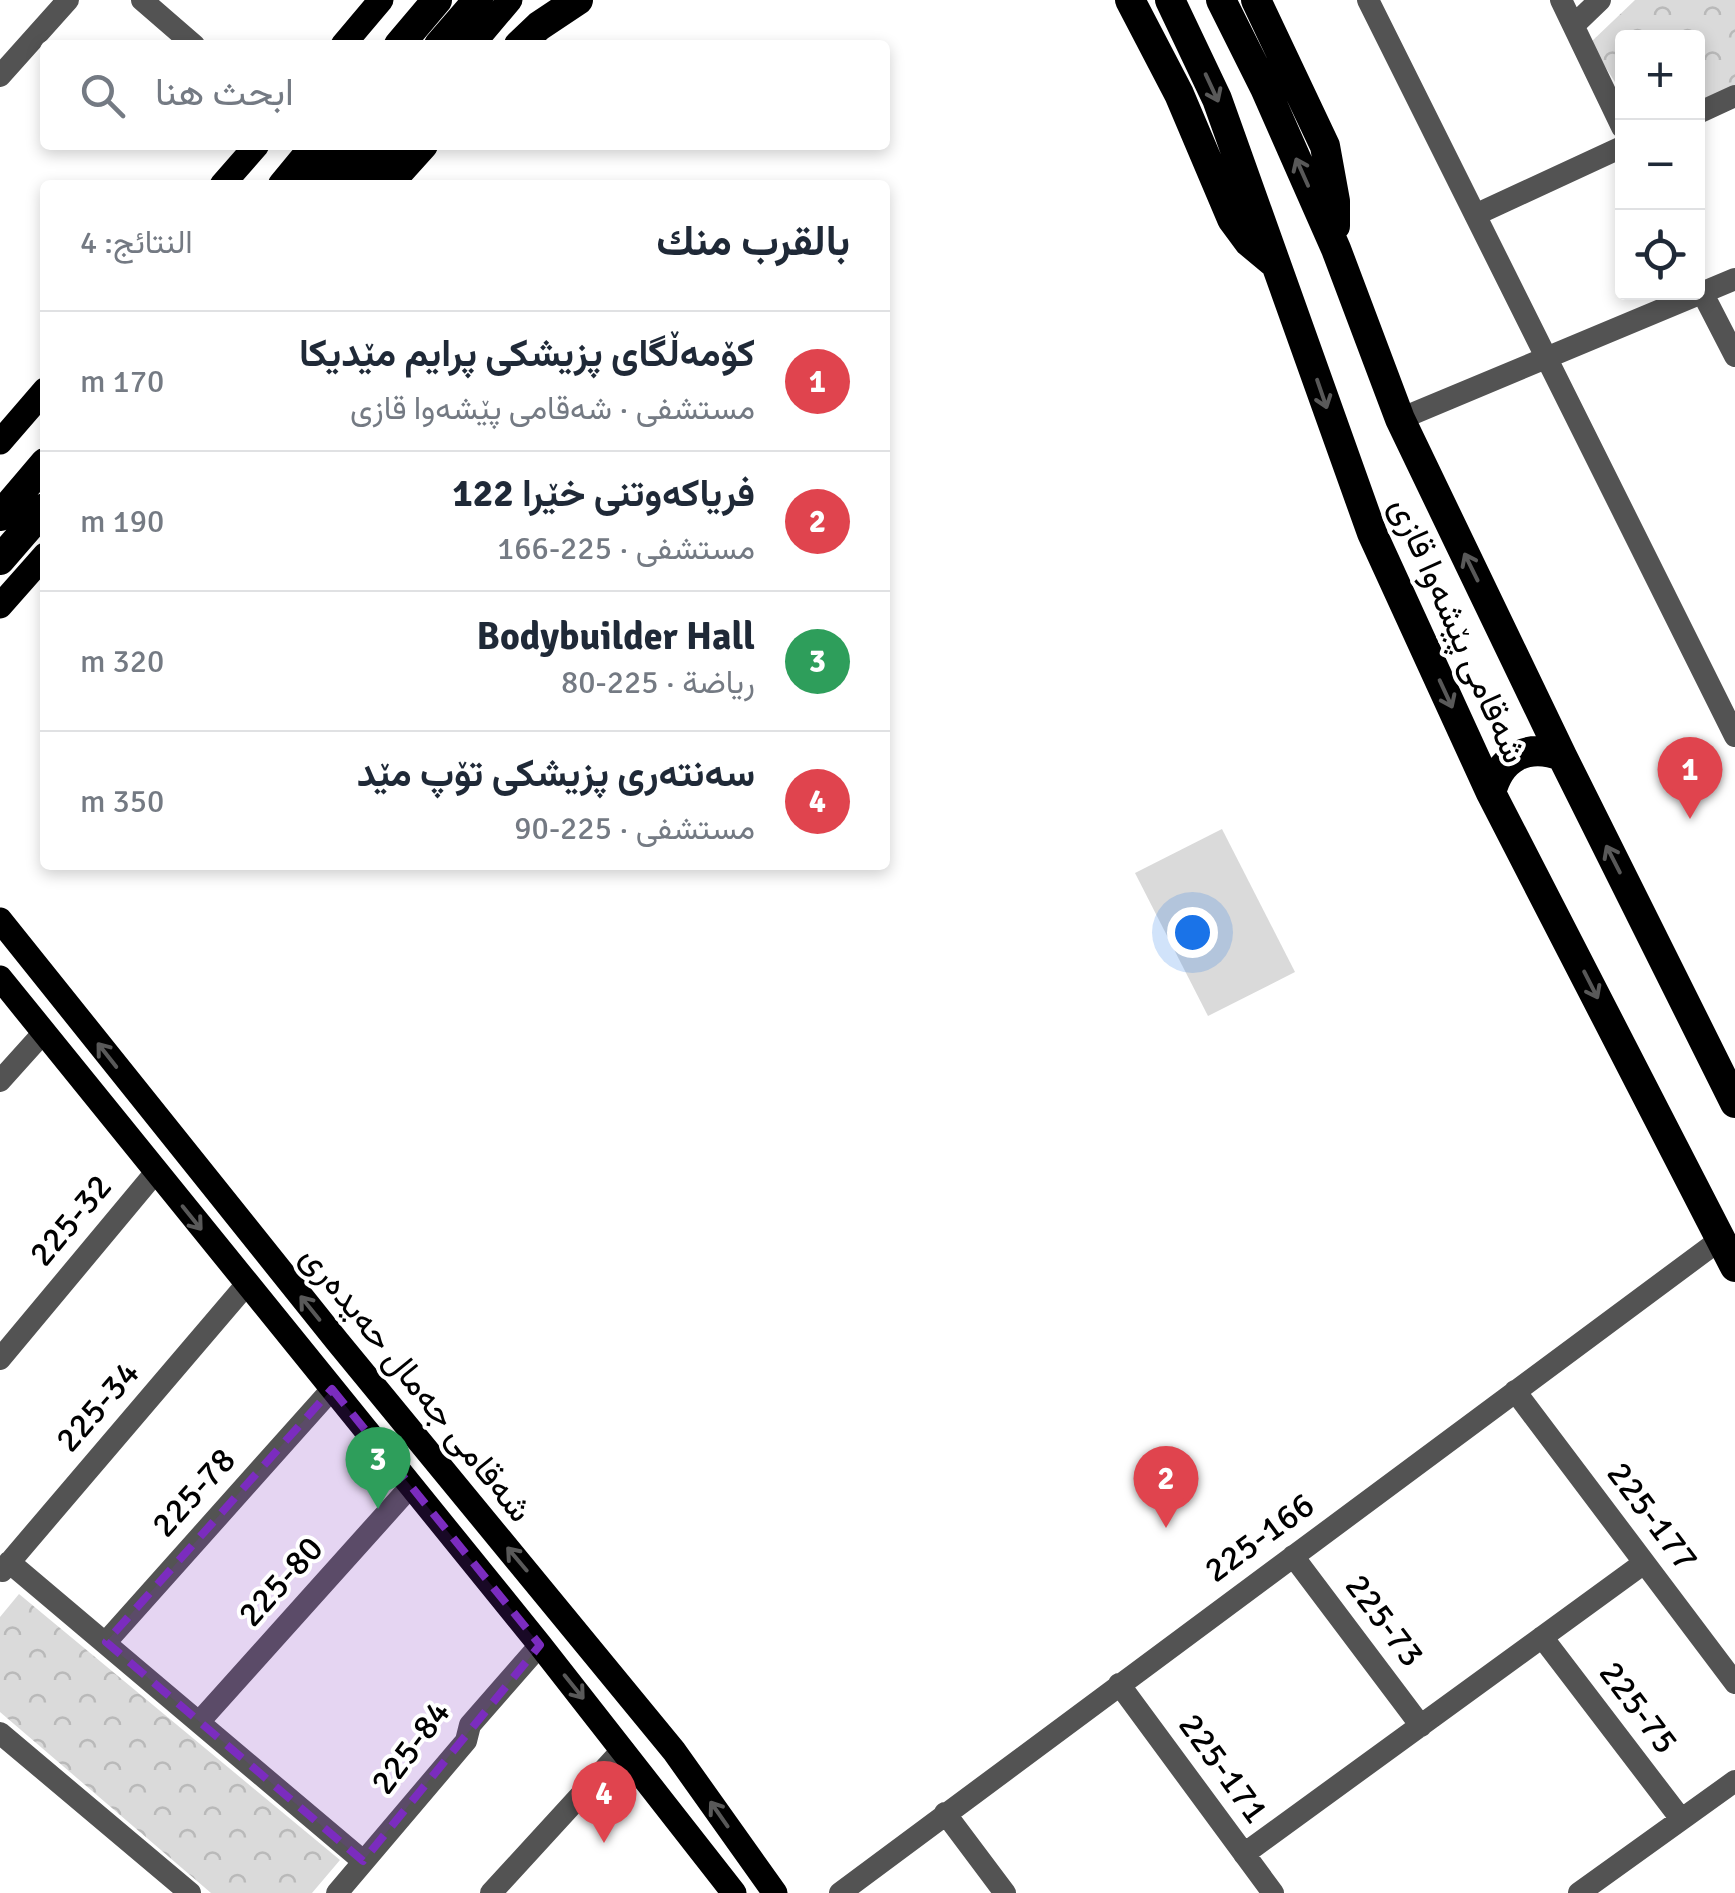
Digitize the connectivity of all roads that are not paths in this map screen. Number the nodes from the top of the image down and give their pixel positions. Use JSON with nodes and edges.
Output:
{"nodes":[{"id":1,"x":68,"y":0,"type":"edge"},
{"id":2,"x":142,"y":0,"type":"edge"},
{"id":3,"x":381,"y":0,"type":"edge"},
{"id":4,"x":436,"y":0,"type":"edge"},
{"id":5,"x":478,"y":0,"type":"edge"},
{"id":6,"x":510,"y":0,"type":"edge"},
{"id":7,"x":578,"y":0,"type":"edge"},
{"id":8,"x":1105,"y":0,"type":"edge"},
{"id":9,"x":1130,"y":0,"type":"edge"},
{"id":10,"x":1170,"y":0,"type":"edge"},
{"id":11,"x":1221,"y":0,"type":"edge"},
{"id":12,"x":1256,"y":0,"type":"edge"},
{"id":13,"x":1394,"y":0,"type":"edge"},
{"id":14,"x":1561,"y":0,"type":"edge"},
{"id":15,"x":1600,"y":0,"type":"edge"},
{"id":16,"x":1372,"y":9,"type":"edge"},
{"id":17,"x":1574,"y":25,"type":"junction"},
{"id":18,"x":188,"y":40,"type":"edge"},
{"id":19,"x":347,"y":40,"type":"edge"},
{"id":20,"x":403,"y":40,"type":"edge"},
{"id":21,"x":444,"y":40,"type":"edge"},
{"id":22,"x":476,"y":40,"type":"edge"},
{"id":23,"x":525,"y":40,"type":"edge"},
{"id":24,"x":0,"y":76,"type":"edge"},
{"id":25,"x":1171,"y":78,"type":"junction"},
{"id":26,"x":1735,"y":96,"type":"edge"},
{"id":27,"x":1705,"y":110,"type":"edge"},
{"id":28,"x":1619,"y":120,"type":"edge"},
{"id":29,"x":253,"y":150,"type":"edge"},
{"id":30,"x":312,"y":150,"type":"edge"},
{"id":31,"x":350,"y":150,"type":"edge"},
{"id":32,"x":384,"y":150,"type":"edge"},
{"id":33,"x":418,"y":150,"type":"edge"},
{"id":34,"x":1615,"y":150,"type":"edge"},
{"id":35,"x":226,"y":180,"type":"edge"},
{"id":36,"x":286,"y":180,"type":"edge"},
{"id":37,"x":324,"y":180,"type":"edge"},
{"id":38,"x":358,"y":180,"type":"edge"},
{"id":39,"x":392,"y":180,"type":"edge"},
{"id":40,"x":1475,"y":215,"type":"junction"},
{"id":41,"x":1336,"y":249,"type":"junction"},
{"id":42,"x":1277,"y":265,"type":"junction"},
{"id":43,"x":1735,"y":279,"type":"edge"},
{"id":44,"x":1705,"y":291,"type":"edge"},
{"id":45,"x":1705,"y":298,"type":"edge"},
{"id":46,"x":1683,"y":300,"type":"edge"},
{"id":47,"x":1735,"y":356,"type":"edge"},
{"id":48,"x":1547,"y":358,"type":"junction"},
{"id":49,"x":40,"y":396,"type":"edge"},
{"id":50,"x":1400,"y":418,"type":"junction"},
{"id":51,"x":0,"y":442,"type":"edge"},
{"id":52,"x":40,"y":469,"type":"edge"},
{"id":53,"x":40,"y":514,"type":"edge"},
{"id":54,"x":0,"y":516,"type":"edge"},
{"id":55,"x":0,"y":560,"type":"edge"},
{"id":56,"x":40,"y":560,"type":"edge"},
{"id":57,"x":0,"y":606,"type":"edge"},
{"id":58,"x":1735,"y":736,"type":"edge"},
{"id":59,"x":1562,"y":756,"type":"junction"},
{"id":60,"x":1491,"y":793,"type":"junction"},
{"id":61,"x":0,"y":920,"type":"edge"},
{"id":62,"x":0,"y":978,"type":"edge"},
{"id":63,"x":44,"y":1032,"type":"junction"},
{"id":64,"x":0,"y":1081,"type":"edge"},
{"id":65,"x":1735,"y":1103,"type":"edge"},
{"id":66,"x":155,"y":1173,"type":"junction"},
{"id":67,"x":1721,"y":1239,"type":"junction"},
{"id":68,"x":1735,"y":1267,"type":"edge"},
{"id":69,"x":246,"y":1284,"type":"junction"},
{"id":70,"x":337,"y":1341,"type":"junction"},
{"id":71,"x":0,"y":1358,"type":"edge"},
{"id":72,"x":312,"y":1365,"type":"junction"},
{"id":73,"x":332,"y":1389,"type":"junction"},
{"id":74,"x":1515,"y":1391,"type":"junction"},
{"id":75,"x":411,"y":1486,"type":"junction"},
{"id":76,"x":1293,"y":1556,"type":"junction"},
{"id":77,"x":1644,"y":1562,"type":"junction"},
{"id":78,"x":4,"y":1567,"type":"edge"},
{"id":79,"x":1542,"y":1637,"type":"junction"},
{"id":80,"x":106,"y":1642,"type":"junction"},
{"id":81,"x":540,"y":1645,"type":"junction"},
{"id":82,"x":1735,"y":1683,"type":"edge"},
{"id":83,"x":1119,"y":1684,"type":"junction"},
{"id":84,"x":200,"y":1721,"type":"junction"},
{"id":85,"x":1421,"y":1726,"type":"junction"},
{"id":86,"x":0,"y":1733,"type":"edge"},
{"id":87,"x":624,"y":1749,"type":"junction"},
{"id":88,"x":1735,"y":1780,"type":"edge"},
{"id":89,"x":945,"y":1813,"type":"junction"},
{"id":90,"x":1681,"y":1819,"type":"junction"},
{"id":91,"x":1244,"y":1854,"type":"junction"},
{"id":92,"x":363,"y":1861,"type":"junction"},
{"id":93,"x":190,"y":1893,"type":"edge"},
{"id":94,"x":337,"y":1893,"type":"edge"},
{"id":95,"x":491,"y":1893,"type":"edge"},
{"id":96,"x":734,"y":1893,"type":"edge"},
{"id":97,"x":776,"y":1893,"type":"edge"},
{"id":98,"x":840,"y":1893,"type":"edge"},
{"id":99,"x":1005,"y":1893,"type":"edge"},
{"id":100,"x":1273,"y":1893,"type":"edge"},
{"id":101,"x":1580,"y":1893,"type":"edge"}],
"edges":[{"from":1,"to":24,"type":"street"},
{"from":2,"to":18,"type":"street"},
{"from":3,"to":19,"type":"main road"},
{"from":4,"to":20,"type":"highway"},
{"from":5,"to":21,"type":"highway"},
{"from":6,"to":22,"type":"main road"},
{"from":7,"to":23,"type":"highway"},
{"from":8,"to":25,"type":"highway"},
{"from":9,"to":25,"type":"highway"},
{"from":10,"to":42,"type":"highway","name":"شەقامی پێشەوا قازی","one_way":true},
{"from":41,"to":11,"type":"highway","name":"شەقامی پێشەوا قازی","one_way":true},
{"from":12,"to":41,"type":"highway"},
{"from":13,"to":16,"type":"street"},
{"from":14,"to":17,"type":"street"},
{"from":15,"to":17,"type":"street"},
{"from":16,"to":40,"type":"street"},
{"from":17,"to":28,"type":"street"},
{"from":25,"to":42,"type":"highway"},
{"from":26,"to":27,"type":"street"},
{"from":29,"to":35,"type":"main road"},
{"from":30,"to":36,"type":"highway"},
{"from":31,"to":37,"type":"highway"},
{"from":32,"to":38,"type":"main road"},
{"from":33,"to":39,"type":"highway"},
{"from":34,"to":40,"type":"street"},
{"from":40,"to":48,"type":"street"},
{"from":41,"to":50,"type":"highway","name":"شەقامی پێشەوا قازی"},
{"from":42,"to":60,"type":"highway","name":"شەقامی پێشەوا قازی","one_way":true},
{"from":43,"to":44,"type":"street"},
{"from":45,"to":47,"type":"street"},
{"from":46,"to":48,"type":"street"},
{"from":48,"to":50,"type":"street"},
{"from":48,"to":58,"type":"street"},
{"from":49,"to":51,"type":"main road"},
{"from":59,"to":50,"type":"highway","name":"شەقامی پێشەوا قازی","one_way":true},
{"from":52,"to":54,"type":"highway"},
{"from":53,"to":55,"type":"highway"},
{"from":56,"to":57,"type":"main road"},
{"from":59,"to":60,"type":"highway"},
{"from":65,"to":59,"type":"highway","name":"شەقامی پێشەوا قازی","one_way":true},
{"from":60,"to":67,"type":"highway","name":"شەقامی پێشەوا قازی","one_way":true},
{"from":70,"to":61,"type":"main road","name":"شەقامی جەمال حەیدەری","one_way":true},
{"from":62,"to":63,"type":"main road","name":"شەقامی جەمال حەیدەری"},
{"from":63,"to":64,"type":"street"},
{"from":63,"to":66,"type":"main road","name":"شەقامی جەمال حەیدەری"},
{"from":66,"to":69,"type":"main road","name":"شەقامی جەمال حەیدەری","one_way":true},
{"from":66,"to":71,"type":"street","name":"225-32"},
{"from":67,"to":68,"type":"highway","name":"شەقامی پێشەوا قازی"},
{"from":67,"to":74,"type":"street","name":"225-166"},
{"from":69,"to":72,"type":"main road","name":"شەقامی جەمال حەیدەری"},
{"from":69,"to":78,"type":"street","name":"225-34"},
{"from":70,"to":72,"type":"main road"},
{"from":97,"to":70,"type":"main road","name":"شەقامی جەمال حەیدەری","one_way":true},
{"from":72,"to":73,"type":"main road","name":"شەقامی جەمال حەیدەری"},
{"from":73,"to":75,"type":"main road","name":"شەقامی جەمال حەیدەری"},
{"from":73,"to":80,"type":"street","name":"225-78"},
{"from":74,"to":76,"type":"street","name":"225-166"},
{"from":74,"to":77,"type":"street","name":"225-177"},
{"from":75,"to":81,"type":"main road","name":"شەقامی جەمال حەیدەری"},
{"from":75,"to":84,"type":"street","name":"225-80"},
{"from":76,"to":83,"type":"street","name":"225-166"},
{"from":76,"to":85,"type":"street","name":"225-73"},
{"from":77,"to":79,"type":"street"},
{"from":77,"to":82,"type":"street","name":"225-177"},
{"from":78,"to":80,"type":"street"},
{"from":79,"to":85,"type":"street"},
{"from":79,"to":90,"type":"street","name":"225-75"},
{"from":80,"to":84,"type":"street"},
{"from":81,"to":87,"type":"main road","name":"شەقامی جەمال حەیدەری","one_way":true},
{"from":81,"to":92,"type":"street","name":"225-84"},
{"from":83,"to":89,"type":"street","name":"225-166"},
{"from":83,"to":91,"type":"street","name":"225-171"},
{"from":84,"to":92,"type":"street"},
{"from":85,"to":91,"type":"street"},
{"from":86,"to":93,"type":"street"},
{"from":87,"to":95,"type":"street"},
{"from":87,"to":96,"type":"main road","name":"شەقامی جەمال حەیدەری"},
{"from":88,"to":90,"type":"street"},
{"from":89,"to":98,"type":"street","name":"225-166"},
{"from":89,"to":99,"type":"street"},
{"from":90,"to":101,"type":"street"},
{"from":91,"to":100,"type":"street","name":"225-171"},
{"from":92,"to":94,"type":"street","name":"225-84"}]}
